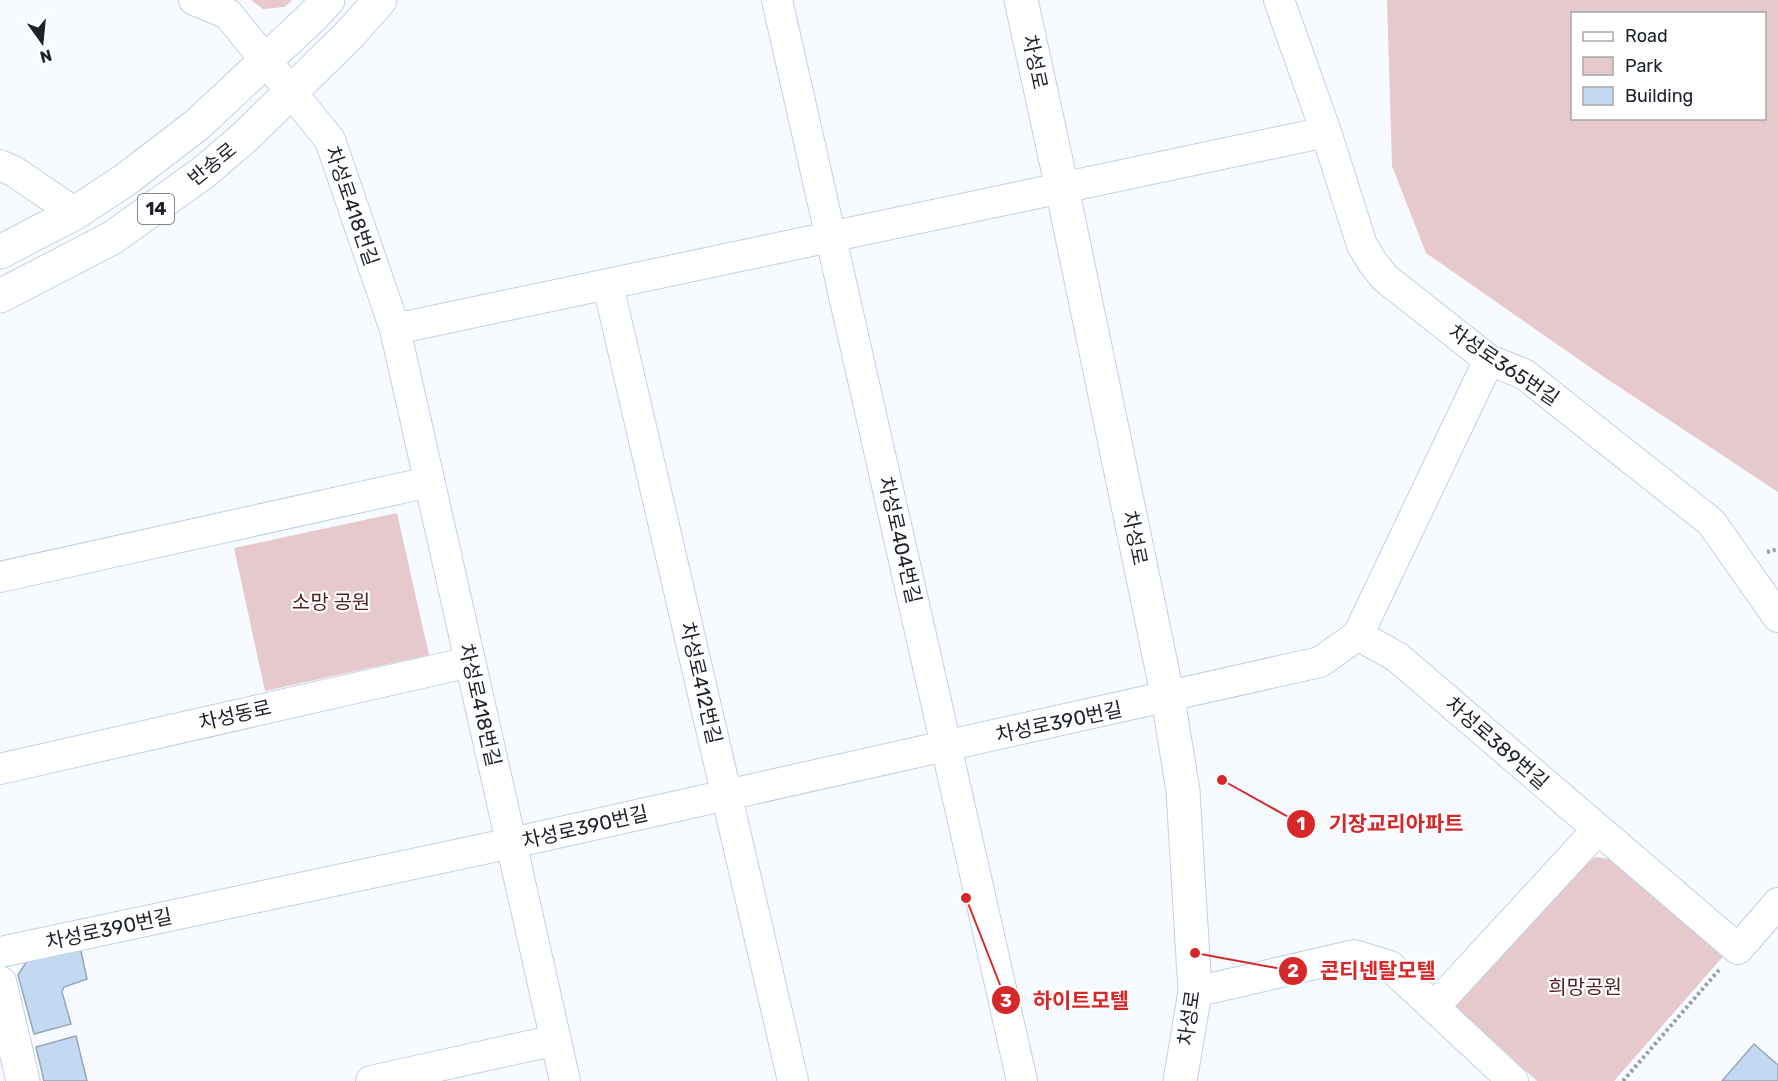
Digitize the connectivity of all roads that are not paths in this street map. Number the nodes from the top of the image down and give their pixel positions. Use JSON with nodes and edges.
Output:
{"nodes":[{"id":1,"x":194,"y":0,"type":"edge"},
{"id":2,"x":328,"y":0,"type":"edge"},
{"id":3,"x":380,"y":0,"type":"edge"},
{"id":4,"x":777,"y":0,"type":"edge"},
{"id":5,"x":1021,"y":0,"type":"edge"},
{"id":6,"x":1279,"y":0,"type":"edge"},
{"id":7,"x":266,"y":61,"type":"junction"},
{"id":8,"x":291,"y":92,"type":"junction"},
{"id":9,"x":1326,"y":132,"type":"junction"},
{"id":10,"x":0,"y":165,"type":"edge"},
{"id":11,"x":1062,"y":188,"type":"junction"},
{"id":12,"x":75,"y":213,"type":"junction"},
{"id":13,"x":831,"y":237,"type":"junction"},
{"id":14,"x":0,"y":252,"type":"edge"},
{"id":15,"x":608,"y":285,"type":"junction"},
{"id":16,"x":0,"y":296,"type":"edge"},
{"id":17,"x":394,"y":329,"type":"junction"},
{"id":18,"x":1489,"y":360,"type":"junction"},
{"id":19,"x":429,"y":482,"type":"junction"},
{"id":20,"x":0,"y":577,"type":"edge"},
{"id":21,"x":1778,"y":617,"type":"edge"},
{"id":22,"x":1358,"y":635,"type":"junction"},
{"id":23,"x":471,"y":662,"type":"junction"},
{"id":24,"x":1168,"y":698,"type":"junction"},
{"id":25,"x":947,"y":747,"type":"junction"},
{"id":26,"x":0,"y":769,"type":"edge"},
{"id":27,"x":727,"y":795,"type":"junction"},
{"id":28,"x":1598,"y":829,"type":"junction"},
{"id":29,"x":512,"y":843,"type":"junction"},
{"id":30,"x":1778,"y":903,"type":"edge"},
{"id":31,"x":0,"y":952,"type":"edge"},
{"id":32,"x":0,"y":983,"type":"edge"},
{"id":33,"x":1195,"y":992,"type":"junction"},
{"id":34,"x":1434,"y":1007,"type":"junction"},
{"id":35,"x":556,"y":1040,"type":"junction"},
{"id":36,"x":22,"y":1081,"type":"edge"},
{"id":37,"x":371,"y":1081,"type":"edge"},
{"id":38,"x":565,"y":1081,"type":"edge"},
{"id":39,"x":793,"y":1081,"type":"edge"},
{"id":40,"x":1022,"y":1081,"type":"edge"},
{"id":41,"x":1180,"y":1081,"type":"edge"},
{"id":42,"x":1513,"y":1081,"type":"edge"}],
"edges":[{"from":1,"to":7,"type":"street"},
{"from":2,"to":7,"type":"main road","name":"반송로","number":"14"},
{"from":3,"to":8,"type":"main road","name":"반송로","number":"14"},
{"from":4,"to":13,"type":"street","name":"차성로404번길"},
{"from":5,"to":11,"type":"main road","name":"차성로"},
{"from":6,"to":9,"type":"street","name":"차성로365번길"},
{"from":7,"to":8,"type":"street"},
{"from":7,"to":12,"type":"main road","name":"반송로","number":"14"},
{"from":8,"to":16,"type":"main road","name":"반송로","number":"14"},
{"from":8,"to":17,"type":"street","name":"차성로418번길"},
{"from":9,"to":11,"type":"street"},
{"from":9,"to":18,"type":"street","name":"차성로365번길"},
{"from":10,"to":12,"type":"street"},
{"from":11,"to":13,"type":"street"},
{"from":11,"to":24,"type":"main road","name":"차성로"},
{"from":12,"to":14,"type":"main road","name":"반송로","number":"14"},
{"from":13,"to":15,"type":"street"},
{"from":13,"to":25,"type":"street","name":"차성로404번길"},
{"from":15,"to":17,"type":"street"},
{"from":15,"to":27,"type":"street","name":"차성로412번길"},
{"from":17,"to":19,"type":"street","name":"차성로418번길"},
{"from":18,"to":21,"type":"street","name":"차성로365번길"},
{"from":18,"to":22,"type":"street"},
{"from":19,"to":20,"type":"street"},
{"from":19,"to":23,"type":"street","name":"차성로418번길"},
{"from":22,"to":24,"type":"street"},
{"from":22,"to":28,"type":"street","name":"차성로389번길"},
{"from":23,"to":26,"type":"street","name":"차성동로"},
{"from":23,"to":29,"type":"street","name":"차성로418번길"},
{"from":24,"to":25,"type":"street","name":"차성로390번길"},
{"from":24,"to":33,"type":"main road","name":"차성로"},
{"from":25,"to":27,"type":"street","name":"차성로390번길"},
{"from":25,"to":40,"type":"street","name":"차성로404번길"},
{"from":27,"to":29,"type":"street","name":"차성로390번길"},
{"from":27,"to":39,"type":"street","name":"차성로412번길"},
{"from":28,"to":30,"type":"street","name":"차성로389번길"},
{"from":28,"to":34,"type":"street"},
{"from":29,"to":31,"type":"street","name":"차성로390번길"},
{"from":29,"to":35,"type":"street","name":"차성로418번길"},
{"from":32,"to":36,"type":"main road"},
{"from":33,"to":34,"type":"street"},
{"from":33,"to":41,"type":"main road","name":"차성로"},
{"from":34,"to":42,"type":"street"},
{"from":35,"to":37,"type":"street"},
{"from":35,"to":38,"type":"street","name":"차성로418번길"}]}
